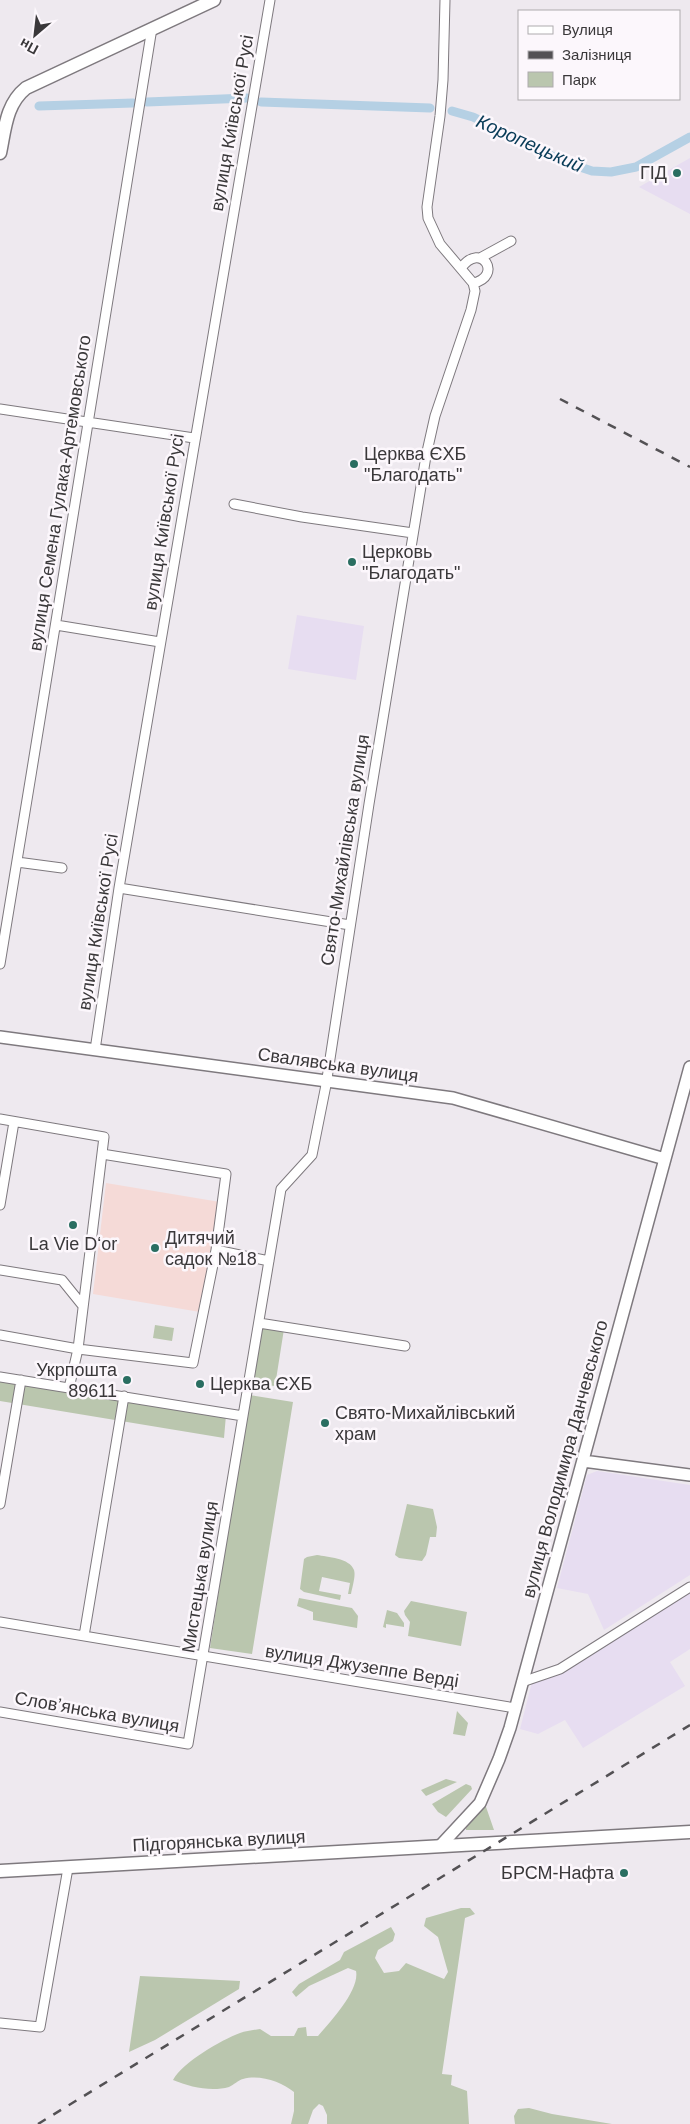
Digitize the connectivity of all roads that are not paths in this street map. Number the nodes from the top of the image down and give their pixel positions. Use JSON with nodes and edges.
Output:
{"nodes":[{"id":1,"x":214,"y":0,"type":"edge"},
{"id":2,"x":270,"y":0,"type":"edge"},
{"id":3,"x":445,"y":0,"type":"edge"},
{"id":4,"x":152,"y":28,"type":"junction"},
{"id":5,"x":0,"y":154,"type":"edge"},
{"id":6,"x":511,"y":241,"type":"dead end"},
{"id":7,"x":483,"y":260,"type":"junction"},
{"id":8,"x":461,"y":268,"type":"junction"},
{"id":9,"x":473,"y":283,"type":"junction"},
{"id":10,"x":0,"y":409,"type":"edge"},
{"id":11,"x":86,"y":422,"type":"junction"},
{"id":12,"x":194,"y":438,"type":"junction"},
{"id":13,"x":234,"y":504,"type":"dead end"},
{"id":14,"x":413,"y":533,"type":"junction"},
{"id":15,"x":56,"y":625,"type":"junction"},
{"id":16,"x":160,"y":642,"type":"junction"},
{"id":17,"x":17,"y":862,"type":"junction"},
{"id":18,"x":62,"y":868,"type":"dead end"},
{"id":19,"x":119,"y":888,"type":"junction"},
{"id":20,"x":350,"y":925,"type":"junction"},
{"id":21,"x":0,"y":964,"type":"edge"},
{"id":22,"x":0,"y":1037,"type":"edge"},
{"id":23,"x":95,"y":1050,"type":"junction"},
{"id":24,"x":690,"y":1067,"type":"edge"},
{"id":25,"x":326,"y":1081,"type":"junction"},
{"id":26,"x":0,"y":1119,"type":"edge"},
{"id":27,"x":14,"y":1122,"type":"junction"},
{"id":28,"x":102,"y":1154,"type":"junction"},
{"id":29,"x":665,"y":1159,"type":"junction"},
{"id":30,"x":0,"y":1205,"type":"edge"},
{"id":31,"x":216,"y":1250,"type":"junction"},
{"id":32,"x":269,"y":1261,"type":"junction"},
{"id":33,"x":0,"y":1270,"type":"edge"},
{"id":34,"x":83,"y":1306,"type":"junction"},
{"id":35,"x":259,"y":1323,"type":"junction"},
{"id":36,"x":0,"y":1336,"type":"edge"},
{"id":37,"x":405,"y":1346,"type":"dead end"},
{"id":38,"x":78,"y":1349,"type":"junction"},
{"id":39,"x":0,"y":1377,"type":"edge"},
{"id":40,"x":21,"y":1380,"type":"junction"},
{"id":41,"x":69,"y":1388,"type":"junction"},
{"id":42,"x":124,"y":1396,"type":"junction"},
{"id":43,"x":243,"y":1416,"type":"junction"},
{"id":44,"x":583,"y":1461,"type":"junction"},
{"id":45,"x":690,"y":1475,"type":"edge"},
{"id":46,"x":0,"y":1504,"type":"edge"},
{"id":47,"x":690,"y":1587,"type":"edge"},
{"id":48,"x":0,"y":1622,"type":"edge"},
{"id":49,"x":84,"y":1636,"type":"junction"},
{"id":50,"x":203,"y":1656,"type":"junction"},
{"id":51,"x":522,"y":1682,"type":"junction"},
{"id":52,"x":515,"y":1708,"type":"junction"},
{"id":53,"x":0,"y":1712,"type":"edge"},
{"id":54,"x":188,"y":1744,"type":"joint"},
{"id":55,"x":690,"y":1832,"type":"edge"},
{"id":56,"x":441,"y":1845,"type":"junction"},
{"id":57,"x":68,"y":1868,"type":"junction"},
{"id":58,"x":0,"y":1870,"type":"edge"},
{"id":59,"x":0,"y":2023,"type":"edge"}],
"edges":[{"from":1,"to":4,"type":"main road"},
{"from":2,"to":12,"type":"street","name":"вулиця Київської Русі"},
{"from":3,"to":8,"type":"street"},
{"from":4,"to":5,"type":"main road"},
{"from":4,"to":11,"type":"street","name":"вулиця Семена Гулака-Артемовського"},
{"from":6,"to":7,"type":"street"},
{"from":7,"to":8,"type":"street"},
{"from":7,"to":9,"type":"street"},
{"from":8,"to":9,"type":"street"},
{"from":9,"to":14,"type":"street","name":"Свято-Михайлівська вулиця"},
{"from":10,"to":11,"type":"street"},
{"from":11,"to":12,"type":"street"},
{"from":11,"to":15,"type":"street","name":"вулиця Семена Гулака-Артемовського"},
{"from":12,"to":16,"type":"street","name":"вулиця Київської Русі"},
{"from":13,"to":14,"type":"street"},
{"from":14,"to":20,"type":"street","name":"Свято-Михайлівська вулиця"},
{"from":15,"to":16,"type":"street"},
{"from":15,"to":17,"type":"street","name":"вулиця Семена Гулака-Артемовського"},
{"from":16,"to":19,"type":"street","name":"вулиця Київської Русі"},
{"from":17,"to":18,"type":"street"},
{"from":17,"to":21,"type":"street","name":"вулиця Семена Гулака-Артемовського"},
{"from":19,"to":20,"type":"street"},
{"from":19,"to":23,"type":"street","name":"вулиця Київської Русі"},
{"from":20,"to":25,"type":"street","name":"Свято-Михайлівська вулиця"},
{"from":22,"to":23,"type":"street","name":"Свалявська вулиця"},
{"from":23,"to":25,"type":"street","name":"Свалявська вулиця"},
{"from":24,"to":29,"type":"street","name":"вулиця Володимира Данчевського"},
{"from":25,"to":29,"type":"street","name":"Свалявська вулиця"},
{"from":25,"to":32,"type":"street","name":"Свято-Михайлівська вулиця"},
{"from":26,"to":27,"type":"street"},
{"from":27,"to":28,"type":"street"},
{"from":27,"to":30,"type":"street"},
{"from":28,"to":31,"type":"street"},
{"from":28,"to":34,"type":"street"},
{"from":29,"to":44,"type":"street","name":"вулиця Володимира Данчевського"},
{"from":31,"to":32,"type":"street"},
{"from":31,"to":38,"type":"street"},
{"from":32,"to":35,"type":"street","name":"Свято-Михайлівська вулиця"},
{"from":33,"to":34,"type":"street"},
{"from":34,"to":38,"type":"street"},
{"from":35,"to":37,"type":"street"},
{"from":35,"to":43,"type":"street","name":"Свято-Михайлівська вулиця"},
{"from":36,"to":38,"type":"street"},
{"from":38,"to":41,"type":"street"},
{"from":39,"to":40,"type":"street"},
{"from":40,"to":41,"type":"street"},
{"from":40,"to":46,"type":"street"},
{"from":41,"to":42,"type":"street"},
{"from":42,"to":43,"type":"street"},
{"from":42,"to":49,"type":"street"},
{"from":43,"to":50,"type":"street","name":"Мистецька вулиця"},
{"from":44,"to":45,"type":"street"},
{"from":44,"to":51,"type":"street","name":"вулиця Володимира Данчевського"},
{"from":47,"to":51,"type":"street"},
{"from":48,"to":49,"type":"street","name":"вулиця Джузеппе Верді"},
{"from":49,"to":50,"type":"street","name":"вулиця Джузеппе Верді"},
{"from":50,"to":52,"type":"street","name":"вулиця Джузеппе Верді"},
{"from":50,"to":54,"type":"street","name":"Мистецька вулиця"},
{"from":51,"to":52,"type":"street","name":"вулиця Володимира Данчевського"},
{"from":52,"to":56,"type":"street","name":"вулиця Володимира Данчевського"},
{"from":53,"to":54,"type":"street","name":"Словʼянська вулиця"},
{"from":55,"to":56,"type":"main road","name":"Підгорянська вулиця"},
{"from":56,"to":57,"type":"main road","name":"Підгорянська вулиця"},
{"from":57,"to":58,"type":"main road","name":"Підгорянська вулиця"},
{"from":57,"to":59,"type":"street"}]}
